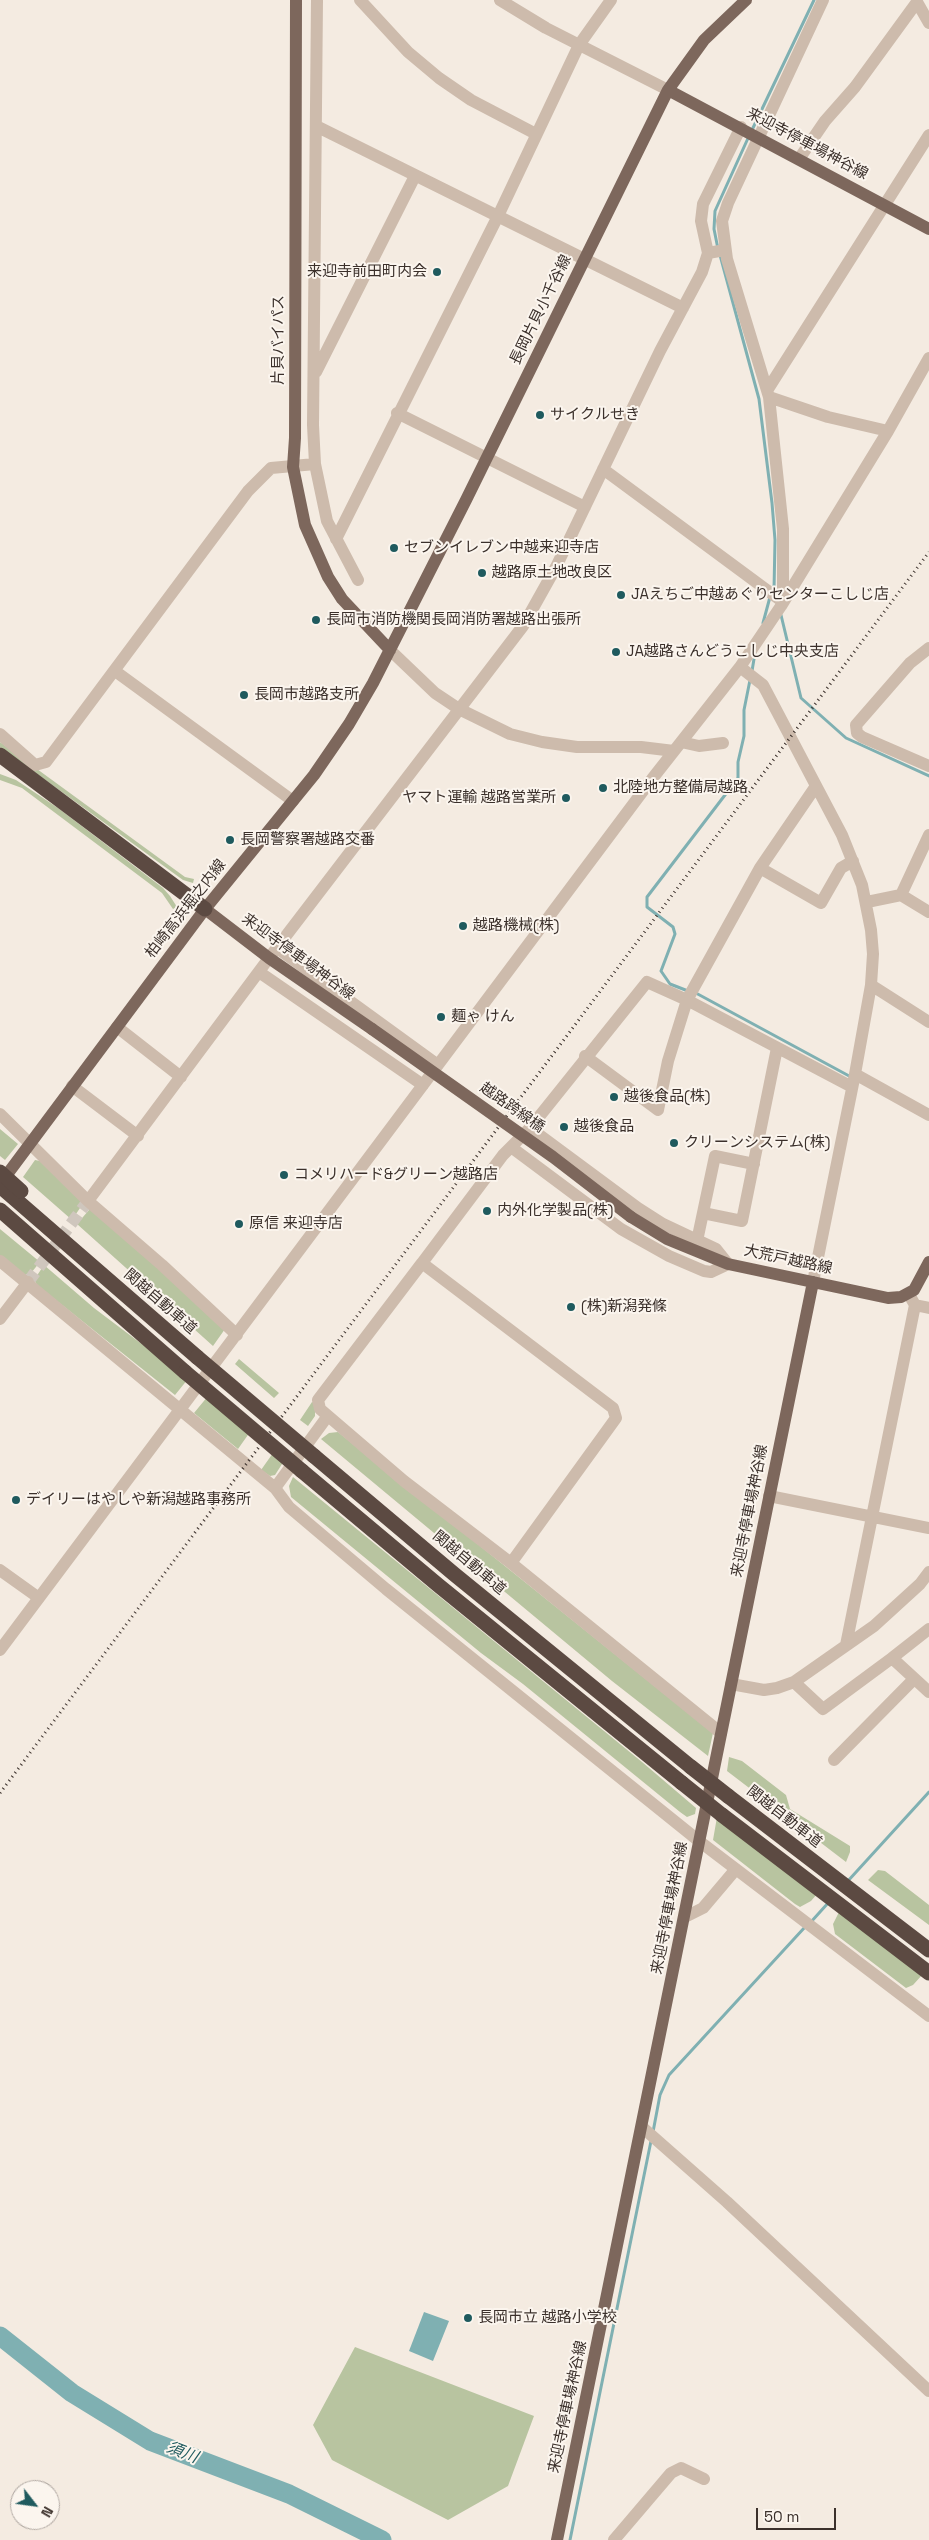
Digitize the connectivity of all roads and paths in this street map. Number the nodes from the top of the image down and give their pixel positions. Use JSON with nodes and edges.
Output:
{"nodes":[{"id":1,"x":296,"y":0,"type":"edge"},
{"id":2,"x":317,"y":0,"type":"edge"},
{"id":3,"x":360,"y":0,"type":"edge"},
{"id":4,"x":500,"y":0,"type":"edge"},
{"id":5,"x":611,"y":0,"type":"edge"},
{"id":6,"x":746,"y":0,"type":"edge"},
{"id":7,"x":822,"y":0,"type":"edge"},
{"id":8,"x":929,"y":23,"type":"edge"},
{"id":9,"x":580,"y":45,"type":"junction"},
{"id":10,"x":668,"y":90,"type":"junction"},
{"id":11,"x":316,"y":126,"type":"junction"},
{"id":12,"x":741,"y":127,"type":"junction"},
{"id":13,"x":536,"y":134,"type":"junction"},
{"id":14,"x":929,"y":135,"type":"edge"},
{"id":15,"x":760,"y":138,"type":"junction"},
{"id":16,"x":799,"y":159,"type":"junction"},
{"id":17,"x":415,"y":176,"type":"junction"},
{"id":18,"x":884,"y":204,"type":"junction"},
{"id":19,"x":498,"y":216,"type":"junction"},
{"id":20,"x":929,"y":229,"type":"edge"},
{"id":21,"x":725,"y":250,"type":"junction"},
{"id":22,"x":708,"y":253,"type":"junction"},
{"id":23,"x":585,"y":258,"type":"junction"},
{"id":24,"x":683,"y":308,"type":"junction"},
{"id":25,"x":929,"y":358,"type":"edge"},
{"id":26,"x":315,"y":375,"type":"junction"},
{"id":27,"x":768,"y":393,"type":"junction"},
{"id":28,"x":397,"y":413,"type":"junction"},
{"id":29,"x":888,"y":431,"type":"junction"},
{"id":30,"x":487,"y":456,"type":"junction"},
{"id":31,"x":315,"y":464,"type":"junction"},
{"id":32,"x":293,"y":467,"type":"junction"},
{"id":33,"x":603,"y":469,"type":"junction"},
{"id":34,"x":585,"y":507,"type":"junction"},
{"id":35,"x":336,"y":539,"type":"junction"},
{"id":36,"x":358,"y":580,"type":"dead end"},
{"id":37,"x":782,"y":604,"type":"junction"},
{"id":38,"x":929,"y":648,"type":"edge"},
{"id":39,"x":390,"y":650,"type":"junction"},
{"id":40,"x":740,"y":667,"type":"junction"},
{"id":41,"x":115,"y":671,"type":"junction"},
{"id":42,"x":460,"y":710,"type":"junction"},
{"id":43,"x":0,"y":734,"type":"edge"},
{"id":44,"x":723,"y":742,"type":"dead end"},
{"id":45,"x":677,"y":746,"type":"junction"},
{"id":46,"x":0,"y":755,"type":"edge"},
{"id":47,"x":0,"y":766,"type":"edge"},
{"id":48,"x":929,"y":766,"type":"edge"},
{"id":49,"x":816,"y":786,"type":"junction"},
{"id":50,"x":293,"y":801,"type":"junction"},
{"id":51,"x":72,"y":810,"type":"junction"},
{"id":52,"x":929,"y":835,"type":"edge"},
{"id":53,"x":853,"y":861,"type":"junction"},
{"id":54,"x":760,"y":868,"type":"junction"},
{"id":55,"x":901,"y":895,"type":"junction"},
{"id":56,"x":867,"y":902,"type":"junction"},
{"id":57,"x":205,"y":910,"type":"junction"},
{"id":58,"x":929,"y":912,"type":"edge"},
{"id":59,"x":273,"y":953,"type":"junction"},
{"id":60,"x":259,"y":972,"type":"junction"},
{"id":61,"x":871,"y":985,"type":"junction"},
{"id":62,"x":687,"y":1000,"type":"junction"},
{"id":63,"x":929,"y":1022,"type":"edge"},
{"id":64,"x":117,"y":1027,"type":"junction"},
{"id":65,"x":372,"y":1029,"type":"joint"},
{"id":66,"x":777,"y":1048,"type":"junction"},
{"id":67,"x":586,"y":1056,"type":"junction"},
{"id":68,"x":438,"y":1065,"type":"junction"},
{"id":69,"x":855,"y":1074,"type":"junction"},
{"id":70,"x":181,"y":1077,"type":"junction"},
{"id":71,"x":423,"y":1085,"type":"junction"},
{"id":72,"x":72,"y":1086,"type":"junction"},
{"id":73,"x":852,"y":1087,"type":"junction"},
{"id":74,"x":928,"y":1111,"type":"edge"},
{"id":75,"x":0,"y":1114,"type":"edge"},
{"id":76,"x":530,"y":1128,"type":"junction"},
{"id":77,"x":138,"y":1136,"type":"junction"},
{"id":78,"x":29,"y":1145,"type":"junction"},
{"id":79,"x":511,"y":1147,"type":"junction"},
{"id":80,"x":754,"y":1164,"type":"junction"},
{"id":81,"x":0,"y":1172,"type":"edge"},
{"id":82,"x":0,"y":1185,"type":"edge"},
{"id":83,"x":17,"y":1195,"type":"junction"},
{"id":84,"x":88,"y":1201,"type":"junction"},
{"id":85,"x":703,"y":1213,"type":"junction"},
{"id":86,"x":1,"y":1215,"type":"edge"},
{"id":87,"x":631,"y":1217,"type":"joint"},
{"id":88,"x":697,"y":1241,"type":"junction"},
{"id":89,"x":0,"y":1260,"type":"edge"},
{"id":90,"x":929,"y":1262,"type":"edge"},
{"id":91,"x":422,"y":1263,"type":"junction"},
{"id":92,"x":728,"y":1264,"type":"junction"},
{"id":93,"x":28,"y":1282,"type":"junction"},
{"id":94,"x":812,"y":1282,"type":"junction"},
{"id":95,"x":912,"y":1300,"type":"junction"},
{"id":96,"x":929,"y":1308,"type":"edge"},
{"id":97,"x":0,"y":1319,"type":"edge"},
{"id":98,"x":237,"y":1335,"type":"junction"},
{"id":99,"x":179,"y":1410,"type":"junction"},
{"id":100,"x":327,"y":1417,"type":"junction"},
{"id":101,"x":275,"y":1488,"type":"junction"},
{"id":102,"x":769,"y":1496,"type":"junction"},
{"id":103,"x":872,"y":1516,"type":"junction"},
{"id":104,"x":929,"y":1528,"type":"edge"},
{"id":105,"x":511,"y":1563,"type":"junction"},
{"id":106,"x":0,"y":1570,"type":"edge"},
{"id":107,"x":929,"y":1572,"type":"edge"},
{"id":108,"x":39,"y":1598,"type":"junction"},
{"id":109,"x":929,"y":1629,"type":"edge"},
{"id":110,"x":846,"y":1646,"type":"junction"},
{"id":111,"x":0,"y":1650,"type":"edge"},
{"id":112,"x":892,"y":1658,"type":"junction"},
{"id":113,"x":914,"y":1679,"type":"junction"},
{"id":114,"x":794,"y":1682,"type":"junction"},
{"id":115,"x":731,"y":1684,"type":"junction"},
{"id":116,"x":929,"y":1692,"type":"edge"},
{"id":117,"x":721,"y":1733,"type":"junction"},
{"id":118,"x":834,"y":1760,"type":"dead end"},
{"id":119,"x":699,"y":1841,"type":"junction"},
{"id":120,"x":736,"y":1869,"type":"junction"},
{"id":121,"x":685,"y":1917,"type":"junction"},
{"id":122,"x":929,"y":1950,"type":"edge"},
{"id":123,"x":929,"y":1972,"type":"edge"},
{"id":124,"x":929,"y":2016,"type":"edge"},
{"id":125,"x":642,"y":2127,"type":"junction"},
{"id":126,"x":929,"y":2391,"type":"edge"},
{"id":127,"x":704,"y":2480,"type":"dead end"},
{"id":128,"x":557,"y":2540,"type":"edge"},
{"id":129,"x":614,"y":2540,"type":"edge"}],
"edges":[{"from":1,"to":32,"type":"main road","name":"片貝バイパス"},
{"from":2,"to":11,"type":"street"},
{"from":3,"to":13,"type":"street"},
{"from":4,"to":9,"type":"street"},
{"from":5,"to":9,"type":"street"},
{"from":6,"to":10,"type":"main road","name":"長岡片貝小千谷線"},
{"from":7,"to":15,"type":"street"},
{"from":8,"to":16,"type":"street"},
{"from":9,"to":10,"type":"street"},
{"from":9,"to":13,"type":"street"},
{"from":10,"to":12,"type":"main road","name":"来迎寺停車場神谷線"},
{"from":10,"to":23,"type":"main road","name":"長岡片貝小千谷線"},
{"from":11,"to":17,"type":"street"},
{"from":11,"to":26,"type":"street"},
{"from":12,"to":15,"type":"main road","name":"来迎寺停車場神谷線"},
{"from":12,"to":22,"type":"street"},
{"from":13,"to":19,"type":"street"},
{"from":14,"to":18,"type":"street"},
{"from":15,"to":16,"type":"main road","name":"来迎寺停車場神谷線"},
{"from":15,"to":21,"type":"street"},
{"from":16,"to":18,"type":"main road","name":"来迎寺停車場神谷線"},
{"from":17,"to":19,"type":"street"},
{"from":17,"to":26,"type":"street"},
{"from":18,"to":20,"type":"main road","name":"来迎寺停車場神谷線"},
{"from":18,"to":27,"type":"street"},
{"from":19,"to":23,"type":"street"},
{"from":19,"to":28,"type":"street"},
{"from":21,"to":22,"type":"street"},
{"from":21,"to":27,"type":"street"},
{"from":22,"to":24,"type":"street"},
{"from":23,"to":24,"type":"street"},
{"from":23,"to":30,"type":"main road","name":"長岡片貝小千谷線"},
{"from":24,"to":33,"type":"street"},
{"from":25,"to":29,"type":"street"},
{"from":26,"to":31,"type":"street"},
{"from":27,"to":29,"type":"street"},
{"from":27,"to":37,"type":"street"},
{"from":28,"to":30,"type":"street"},
{"from":28,"to":35,"type":"street"},
{"from":29,"to":37,"type":"street"},
{"from":30,"to":34,"type":"street"},
{"from":30,"to":39,"type":"main road","name":"長岡片貝小千谷線"},
{"from":31,"to":32,"type":"street"},
{"from":31,"to":35,"type":"street"},
{"from":32,"to":39,"type":"main road","name":"片貝バイパス"},
{"from":32,"to":41,"type":"street"},
{"from":33,"to":34,"type":"street"},
{"from":33,"to":37,"type":"street"},
{"from":34,"to":42,"type":"street"},
{"from":35,"to":36,"type":"street"},
{"from":37,"to":40,"type":"street"},
{"from":38,"to":48,"type":"street"},
{"from":39,"to":42,"type":"street"},
{"from":39,"to":50,"type":"main road","name":"柏崎高浜堀之内線"},
{"from":40,"to":45,"type":"street"},
{"from":40,"to":49,"type":"street"},
{"from":41,"to":43,"type":"street"},
{"from":41,"to":50,"type":"street"},
{"from":42,"to":45,"type":"street"},
{"from":42,"to":59,"type":"street"},
{"from":44,"to":45,"type":"street"},
{"from":45,"to":68,"type":"street"},
{"from":46,"to":51,"type":"highway"},
{"from":47,"to":51,"type":"highway"},
{"from":49,"to":53,"type":"street"},
{"from":49,"to":54,"type":"street"},
{"from":50,"to":57,"type":"main road","name":"柏崎高浜堀之内線"},
{"from":51,"to":57,"type":"highway"},
{"from":52,"to":55,"type":"street"},
{"from":53,"to":54,"type":"street"},
{"from":53,"to":56,"type":"street"},
{"from":54,"to":62,"type":"street"},
{"from":55,"to":56,"type":"street"},
{"from":55,"to":58,"type":"street"},
{"from":56,"to":61,"type":"street"},
{"from":57,"to":59,"type":"main road","name":"来迎寺停車場神谷線"},
{"from":57,"to":64,"type":"main road","name":"柏崎高浜堀之内線"},
{"from":59,"to":60,"type":"street"},
{"from":59,"to":65,"type":"main road","name":"来迎寺停車場神谷線"},
{"from":59,"to":68,"type":"street"},
{"from":60,"to":70,"type":"street"},
{"from":60,"to":71,"type":"street"},
{"from":61,"to":63,"type":"street"},
{"from":61,"to":69,"type":"street"},
{"from":62,"to":66,"type":"street"},
{"from":62,"to":67,"type":"street"},
{"from":62,"to":67,"type":"street"},
{"from":64,"to":70,"type":"street"},
{"from":64,"to":72,"type":"main road","name":"柏崎高浜堀之内線"},
{"from":65,"to":87,"type":"main road","name":"越路跨線橋","bridge":true},
{"from":66,"to":73,"type":"street"},
{"from":66,"to":80,"type":"street"},
{"from":67,"to":76,"type":"street"},
{"from":68,"to":71,"type":"street"},
{"from":69,"to":73,"type":"street"},
{"from":69,"to":74,"type":"street"},
{"from":70,"to":77,"type":"street"},
{"from":71,"to":98,"type":"street"},
{"from":72,"to":77,"type":"street"},
{"from":72,"to":78,"type":"main road","name":"柏崎高浜堀之内線"},
{"from":73,"to":94,"type":"street"},
{"from":75,"to":78,"type":"street"},
{"from":76,"to":79,"type":"street"},
{"from":76,"to":88,"type":"street"},
{"from":77,"to":84,"type":"street"},
{"from":78,"to":82,"type":"main road","name":"柏崎高浜堀之内線"},
{"from":78,"to":84,"type":"street"},
{"from":79,"to":91,"type":"street"},
{"from":79,"to":92,"type":"street"},
{"from":80,"to":85,"type":"street"},
{"from":80,"to":85,"type":"street"},
{"from":81,"to":83,"type":"highway","bridge":true},
{"from":82,"to":83,"type":"highway"},
{"from":83,"to":122,"type":"highway","name":"関越自動車道","bridge":true},
{"from":84,"to":98,"type":"street"},
{"from":85,"to":88,"type":"street"},
{"from":86,"to":123,"type":"highway","bridge":true},
{"from":87,"to":92,"type":"main road","name":"大荒戸越路線"},
{"from":88,"to":92,"type":"street"},
{"from":89,"to":93,"type":"street"},
{"from":90,"to":95,"type":"main road"},
{"from":91,"to":100,"type":"street"},
{"from":91,"to":105,"type":"street"},
{"from":92,"to":94,"type":"main road","name":"大荒戸越路線"},
{"from":93,"to":97,"type":"street"},
{"from":93,"to":99,"type":"street"},
{"from":94,"to":95,"type":"main road","name":"大荒戸越路線"},
{"from":94,"to":102,"type":"main road","name":"来迎寺停車場神谷線"},
{"from":95,"to":96,"type":"street"},
{"from":95,"to":103,"type":"street"},
{"from":98,"to":99,"type":"street"},
{"from":99,"to":101,"type":"street"},
{"from":99,"to":108,"type":"street"},
{"from":100,"to":101,"type":"street"},
{"from":100,"to":105,"type":"street"},
{"from":101,"to":119,"type":"street"},
{"from":102,"to":103,"type":"street"},
{"from":102,"to":115,"type":"main road","name":"来迎寺停車場神谷線"},
{"from":103,"to":104,"type":"street"},
{"from":103,"to":110,"type":"street"},
{"from":105,"to":117,"type":"street"},
{"from":106,"to":108,"type":"street"},
{"from":107,"to":110,"type":"street"},
{"from":108,"to":111,"type":"street"},
{"from":109,"to":112,"type":"street"},
{"from":110,"to":114,"type":"street"},
{"from":112,"to":113,"type":"street"},
{"from":112,"to":114,"type":"street"},
{"from":113,"to":116,"type":"street"},
{"from":113,"to":118,"type":"street"},
{"from":114,"to":115,"type":"street"},
{"from":115,"to":117,"type":"main road","name":"来迎寺停車場神谷線"},
{"from":117,"to":119,"type":"main road","name":"来迎寺停車場神谷線"},
{"from":119,"to":120,"type":"street"},
{"from":119,"to":121,"type":"main road","name":"来迎寺停車場神谷線"},
{"from":120,"to":121,"type":"street"},
{"from":120,"to":124,"type":"street"},
{"from":121,"to":125,"type":"main road","name":"来迎寺停車場神谷線"},
{"from":125,"to":126,"type":"street"},
{"from":125,"to":128,"type":"main road","name":"来迎寺停車場神谷線"},
{"from":127,"to":129,"type":"street"}]}
